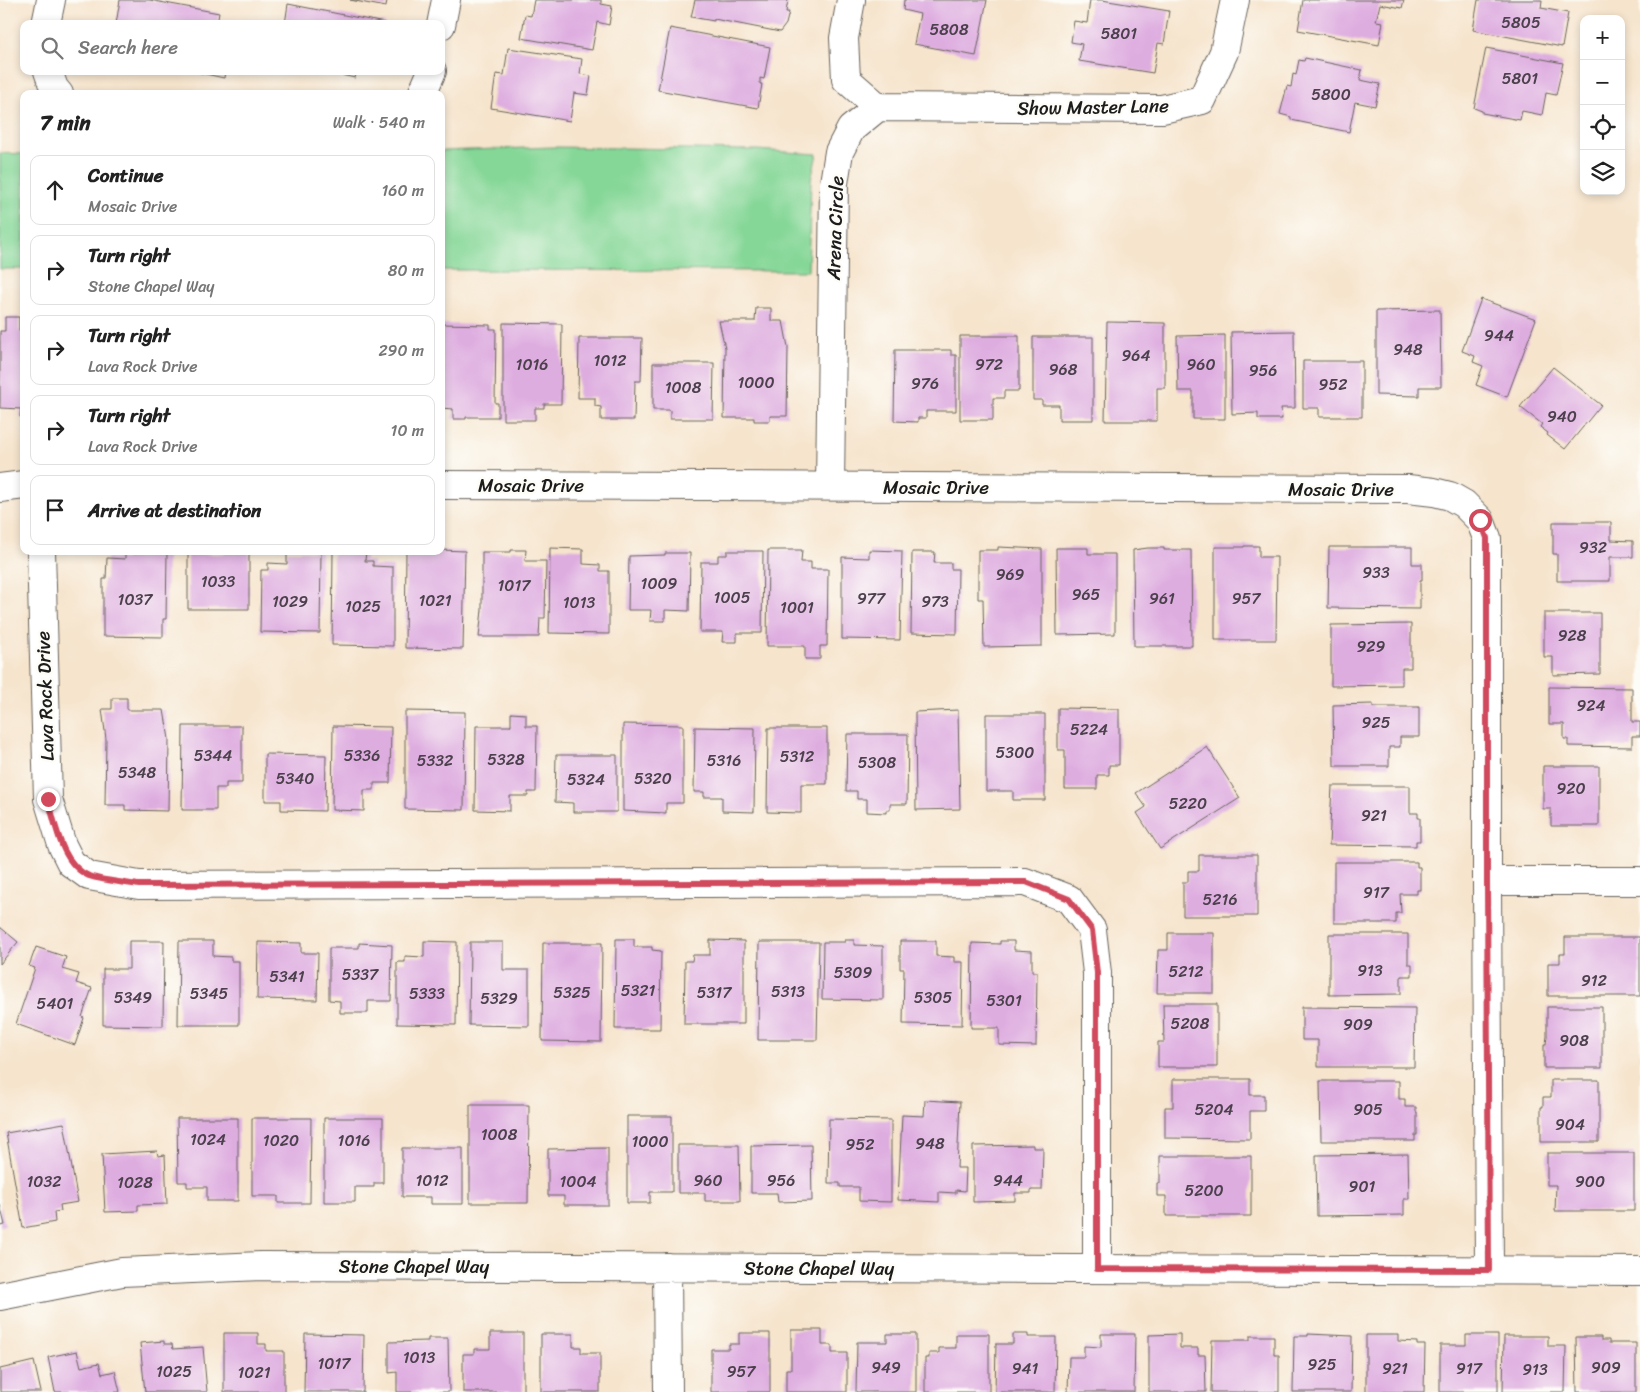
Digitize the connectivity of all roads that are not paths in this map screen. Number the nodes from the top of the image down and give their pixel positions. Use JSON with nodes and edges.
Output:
{"nodes":[{"id":1,"x":51,"y":0,"type":"edge"},
{"id":2,"x":446,"y":0,"type":"edge"},
{"id":3,"x":851,"y":0,"type":"edge"},
{"id":4,"x":1235,"y":0,"type":"edge"},
{"id":5,"x":47,"y":20,"type":"edge"},
{"id":6,"x":442,"y":20,"type":"edge"},
{"id":7,"x":49,"y":75,"type":"edge"},
{"id":8,"x":430,"y":75,"type":"edge"},
{"id":9,"x":56,"y":90,"type":"edge"},
{"id":10,"x":424,"y":90,"type":"edge"},
{"id":11,"x":878,"y":107,"type":"junction"},
{"id":12,"x":445,"y":485,"type":"edge"},
{"id":13,"x":20,"y":486,"type":"edge"},
{"id":14,"x":830,"y":486,"type":"junction"},
{"id":15,"x":0,"y":488,"type":"edge"},
{"id":16,"x":41,"y":555,"type":"edge"},
{"id":17,"x":1487,"y":881,"type":"junction"},
{"id":18,"x":1640,"y":881,"type":"edge"},
{"id":19,"x":667,"y":1267,"type":"junction"},
{"id":20,"x":1097,"y":1269,"type":"junction"},
{"id":21,"x":1489,"y":1270,"type":"junction"},
{"id":22,"x":1640,"y":1271,"type":"edge"},
{"id":23,"x":0,"y":1296,"type":"edge"},
{"id":24,"x":668,"y":1392,"type":"edge"}],
"edges":[{"from":1,"to":5,"type":"street"},
{"from":2,"to":6,"type":"street"},
{"from":3,"to":11,"type":"street"},
{"from":4,"to":11,"type":"street","name":"Show Master Lane"},
{"from":7,"to":9,"type":"street"},
{"from":8,"to":10,"type":"street"},
{"from":11,"to":14,"type":"street","name":"Arena Circle"},
{"from":12,"to":14,"type":"street","name":"Mosaic Drive"},
{"from":13,"to":15,"type":"street"},
{"from":14,"to":17,"type":"street","name":"Mosaic Drive"},
{"from":16,"to":20,"type":"street","name":"Lava Rock Drive"},
{"from":17,"to":18,"type":"street"},
{"from":17,"to":21,"type":"street","name":"Mosaic Drive"},
{"from":19,"to":20,"type":"street","name":"Stone Chapel Way"},
{"from":19,"to":23,"type":"street","name":"Stone Chapel Way"},
{"from":19,"to":24,"type":"street"},
{"from":20,"to":21,"type":"street","name":"Stone Chapel Way"},
{"from":21,"to":22,"type":"street","name":"Stone Chapel Way"}]}
